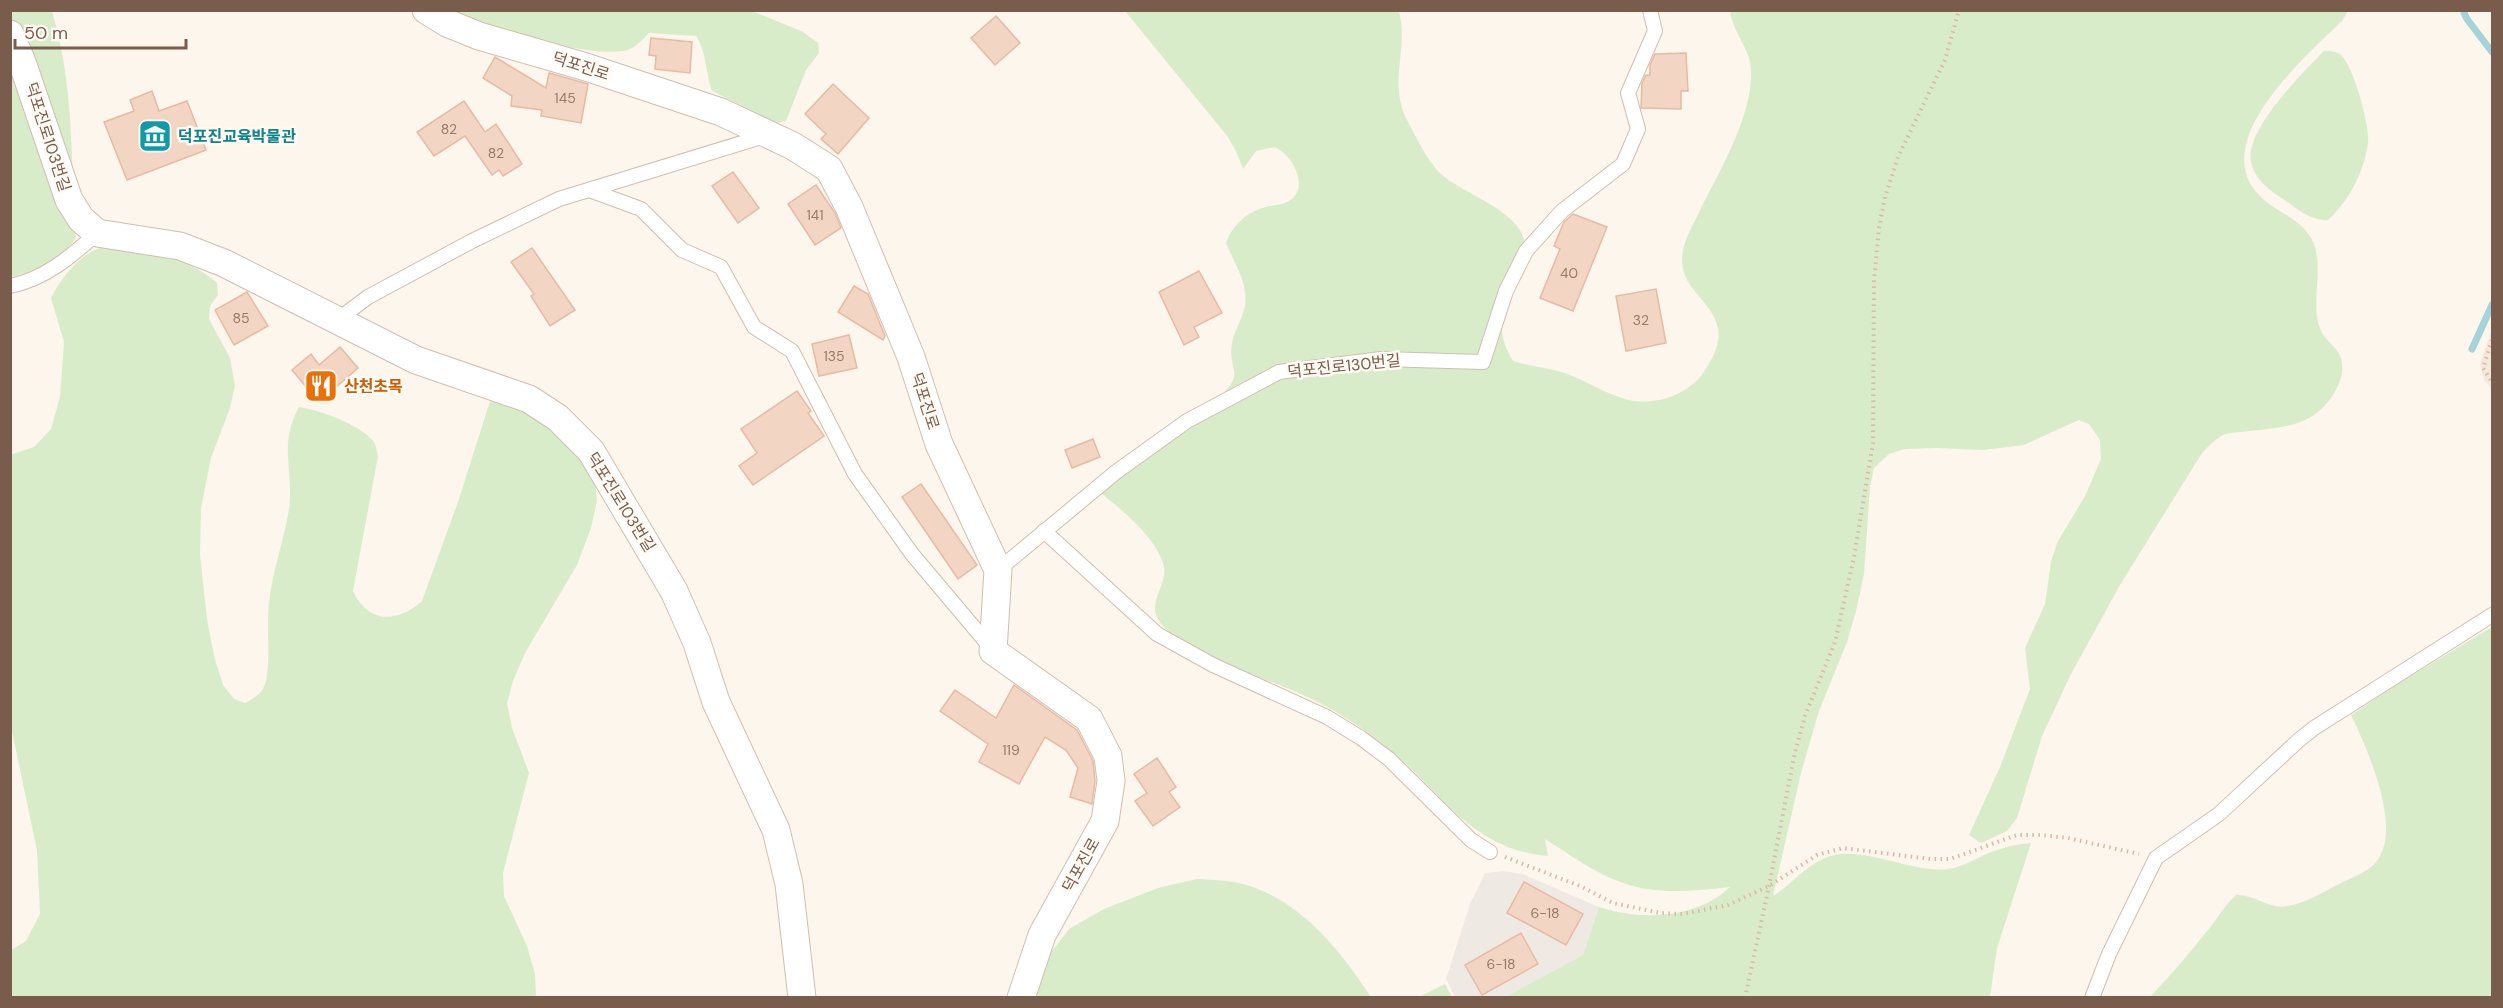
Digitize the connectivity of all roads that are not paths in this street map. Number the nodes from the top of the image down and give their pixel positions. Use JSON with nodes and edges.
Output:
{"nodes":[{"id":1,"x":426,"y":10,"type":"edge"},
{"id":2,"x":1650,"y":10,"type":"edge"},
{"id":3,"x":10,"y":34,"type":"edge"},
{"id":4,"x":768,"y":135,"type":"junction"},
{"id":5,"x":589,"y":190,"type":"junction"},
{"id":6,"x":97,"y":233,"type":"junction"},
{"id":7,"x":10,"y":286,"type":"edge"},
{"id":8,"x":336,"y":321,"type":"junction"},
{"id":9,"x":1044,"y":531,"type":"junction"},
{"id":10,"x":998,"y":570,"type":"junction"},
{"id":11,"x":2493,"y":615,"type":"edge"},
{"id":12,"x":993,"y":651,"type":"junction"},
{"id":13,"x":1490,"y":852,"type":"road end"},
{"id":14,"x":802,"y":998,"type":"edge"},
{"id":15,"x":1021,"y":998,"type":"edge"},
{"id":16,"x":2092,"y":998,"type":"edge"}],
"edges":[{"from":1,"to":4,"type":"street","name":"덕포진로"},
{"from":2,"to":9,"type":"lane","name":"덕포진로130번길"},
{"from":3,"to":6,"type":"street","name":"덕포진로103번길"},
{"from":4,"to":5,"type":"lane"},
{"from":4,"to":10,"type":"street","name":"덕포진로"},
{"from":5,"to":8,"type":"lane"},
{"from":5,"to":12,"type":"lane"},
{"from":6,"to":7,"type":"lane"},
{"from":6,"to":8,"type":"street","name":"덕포진로103번길"},
{"from":8,"to":14,"type":"street","name":"덕포진로103번길"},
{"from":9,"to":10,"type":"lane","name":"덕포진로130번길"},
{"from":9,"to":13,"type":"lane"},
{"from":10,"to":12,"type":"street","name":"덕포진로"},
{"from":11,"to":16,"type":"lane"},
{"from":12,"to":15,"type":"street","name":"덕포진로"}]}
